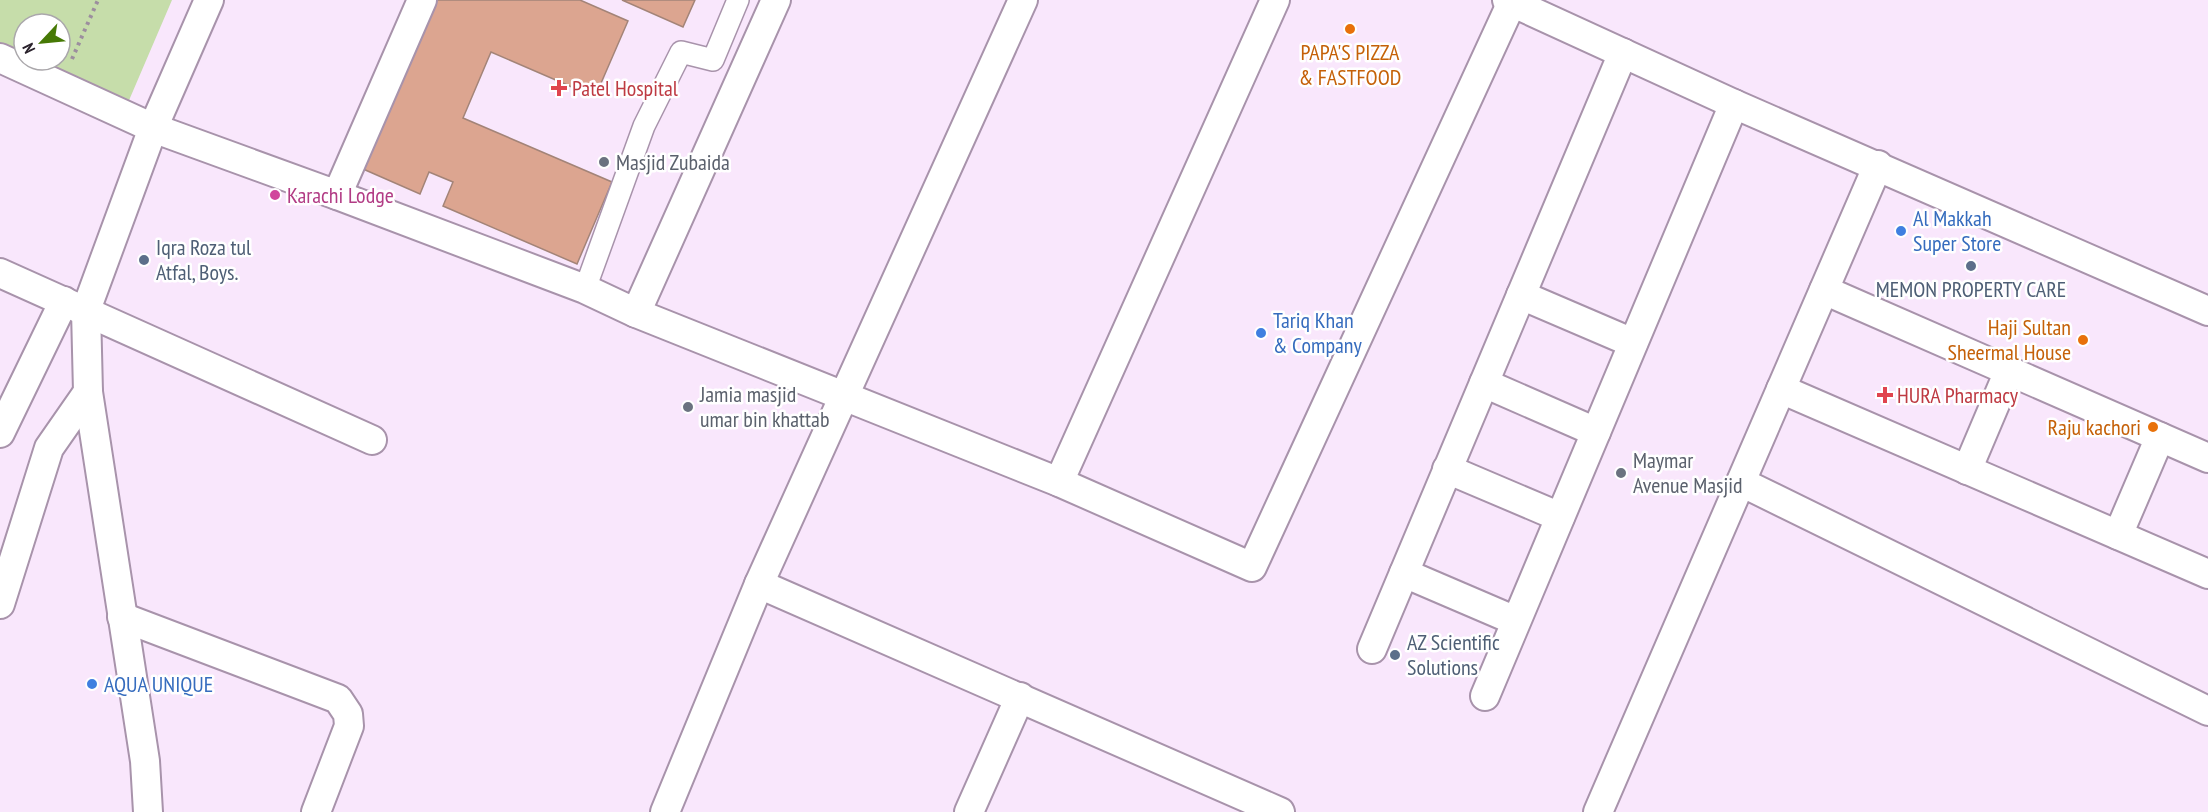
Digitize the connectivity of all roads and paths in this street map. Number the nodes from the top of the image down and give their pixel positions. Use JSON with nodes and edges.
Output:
{"nodes":[{"id":1,"x":98,"y":0,"type":"edge"},
{"id":2,"x":209,"y":0,"type":"edge"},
{"id":3,"x":422,"y":0,"type":"edge"},
{"id":4,"x":738,"y":0,"type":"edge"},
{"id":5,"x":776,"y":0,"type":"edge"},
{"id":6,"x":1023,"y":0,"type":"edge"},
{"id":7,"x":1275,"y":0,"type":"edge"},
{"id":8,"x":1510,"y":1,"type":"edge"},
{"id":9,"x":1623,"y":53,"type":"junction"},
{"id":10,"x":0,"y":58,"type":"edge"},
{"id":11,"x":72,"y":61,"type":"edge"},
{"id":12,"x":1734,"y":104,"type":"junction"},
{"id":13,"x":153,"y":128,"type":"junction"},
{"id":14,"x":1878,"y":165,"type":"junction"},
{"id":15,"x":337,"y":195,"type":"junction"},
{"id":16,"x":0,"y":273,"type":"edge"},
{"id":17,"x":585,"y":289,"type":"junction"},
{"id":18,"x":1824,"y":290,"type":"junction"},
{"id":19,"x":1521,"y":295,"type":"junction"},
{"id":20,"x":75,"y":305,"type":"junction"},
{"id":21,"x":2208,"y":311,"type":"edge"},
{"id":22,"x":636,"y":313,"type":"junction"},
{"id":23,"x":1633,"y":343,"type":"junction"},
{"id":24,"x":2009,"y":371,"type":"junction"},
{"id":25,"x":1484,"y":383,"type":"junction"},
{"id":26,"x":1781,"y":389,"type":"junction"},
{"id":27,"x":88,"y":392,"type":"junction"},
{"id":28,"x":844,"y":395,"type":"junction"},
{"id":29,"x":1596,"y":432,"type":"junction"},
{"id":30,"x":0,"y":433,"type":"edge"},
{"id":31,"x":2160,"y":437,"type":"junction"},
{"id":32,"x":372,"y":440,"type":"dead end"},
{"id":33,"x":2208,"y":458,"type":"edge"},
{"id":34,"x":1447,"y":469,"type":"junction"},
{"id":35,"x":1967,"y":470,"type":"junction"},
{"id":36,"x":1059,"y":482,"type":"junction"},
{"id":37,"x":1741,"y":482,"type":"junction"},
{"id":38,"x":1560,"y":517,"type":"junction"},
{"id":39,"x":2118,"y":535,"type":"junction"},
{"id":40,"x":1404,"y":573,"type":"junction"},
{"id":41,"x":2208,"y":574,"type":"edge"},
{"id":42,"x":759,"y":584,"type":"junction"},
{"id":43,"x":0,"y":604,"type":"edge"},
{"id":44,"x":122,"y":617,"type":"junction"},
{"id":45,"x":1516,"y":621,"type":"junction"},
{"id":46,"x":1372,"y":649,"type":"dead end"},
{"id":47,"x":1485,"y":696,"type":"dead end"},
{"id":48,"x":1020,"y":697,"type":"junction"},
{"id":49,"x":2208,"y":711,"type":"edge"},
{"id":50,"x":148,"y":812,"type":"edge"},
{"id":51,"x":316,"y":812,"type":"edge"},
{"id":52,"x":665,"y":812,"type":"edge"},
{"id":53,"x":969,"y":812,"type":"edge"},
{"id":54,"x":1279,"y":812,"type":"edge"},
{"id":55,"x":1598,"y":812,"type":"edge"}],
"edges":[{"from":1,"to":11,"type":"path"},
{"from":2,"to":13,"type":"street"},
{"from":3,"to":15,"type":"street"},
{"from":4,"to":17,"type":"street"},
{"from":5,"to":22,"type":"street"},
{"from":6,"to":28,"type":"street"},
{"from":7,"to":36,"type":"street"},
{"from":8,"to":9,"type":"street"},
{"from":8,"to":36,"type":"street"},
{"from":9,"to":12,"type":"street"},
{"from":9,"to":19,"type":"street"},
{"from":10,"to":13,"type":"street"},
{"from":12,"to":14,"type":"street"},
{"from":12,"to":23,"type":"street"},
{"from":13,"to":15,"type":"street"},
{"from":13,"to":20,"type":"street"},
{"from":14,"to":18,"type":"street"},
{"from":14,"to":21,"type":"street"},
{"from":15,"to":17,"type":"street"},
{"from":16,"to":20,"type":"street"},
{"from":17,"to":22,"type":"street"},
{"from":18,"to":24,"type":"street"},
{"from":18,"to":26,"type":"street"},
{"from":19,"to":23,"type":"street"},
{"from":19,"to":25,"type":"street"},
{"from":20,"to":27,"type":"street"},
{"from":20,"to":30,"type":"street"},
{"from":20,"to":32,"type":"street"},
{"from":22,"to":28,"type":"street"},
{"from":23,"to":29,"type":"street"},
{"from":24,"to":31,"type":"street"},
{"from":24,"to":35,"type":"street"},
{"from":25,"to":29,"type":"street"},
{"from":25,"to":34,"type":"street"},
{"from":26,"to":35,"type":"street"},
{"from":26,"to":37,"type":"street"},
{"from":27,"to":43,"type":"street"},
{"from":27,"to":44,"type":"street"},
{"from":28,"to":36,"type":"street"},
{"from":28,"to":42,"type":"street"},
{"from":29,"to":38,"type":"street"},
{"from":31,"to":33,"type":"street"},
{"from":31,"to":39,"type":"street"},
{"from":34,"to":38,"type":"street"},
{"from":34,"to":40,"type":"street"},
{"from":35,"to":39,"type":"street"},
{"from":37,"to":49,"type":"street"},
{"from":37,"to":55,"type":"street"},
{"from":38,"to":45,"type":"street"},
{"from":39,"to":41,"type":"street"},
{"from":40,"to":45,"type":"street"},
{"from":40,"to":46,"type":"street"},
{"from":42,"to":48,"type":"street"},
{"from":42,"to":52,"type":"street"},
{"from":44,"to":50,"type":"street"},
{"from":44,"to":51,"type":"street"},
{"from":45,"to":47,"type":"street"},
{"from":48,"to":53,"type":"street"},
{"from":48,"to":54,"type":"street"}]}
